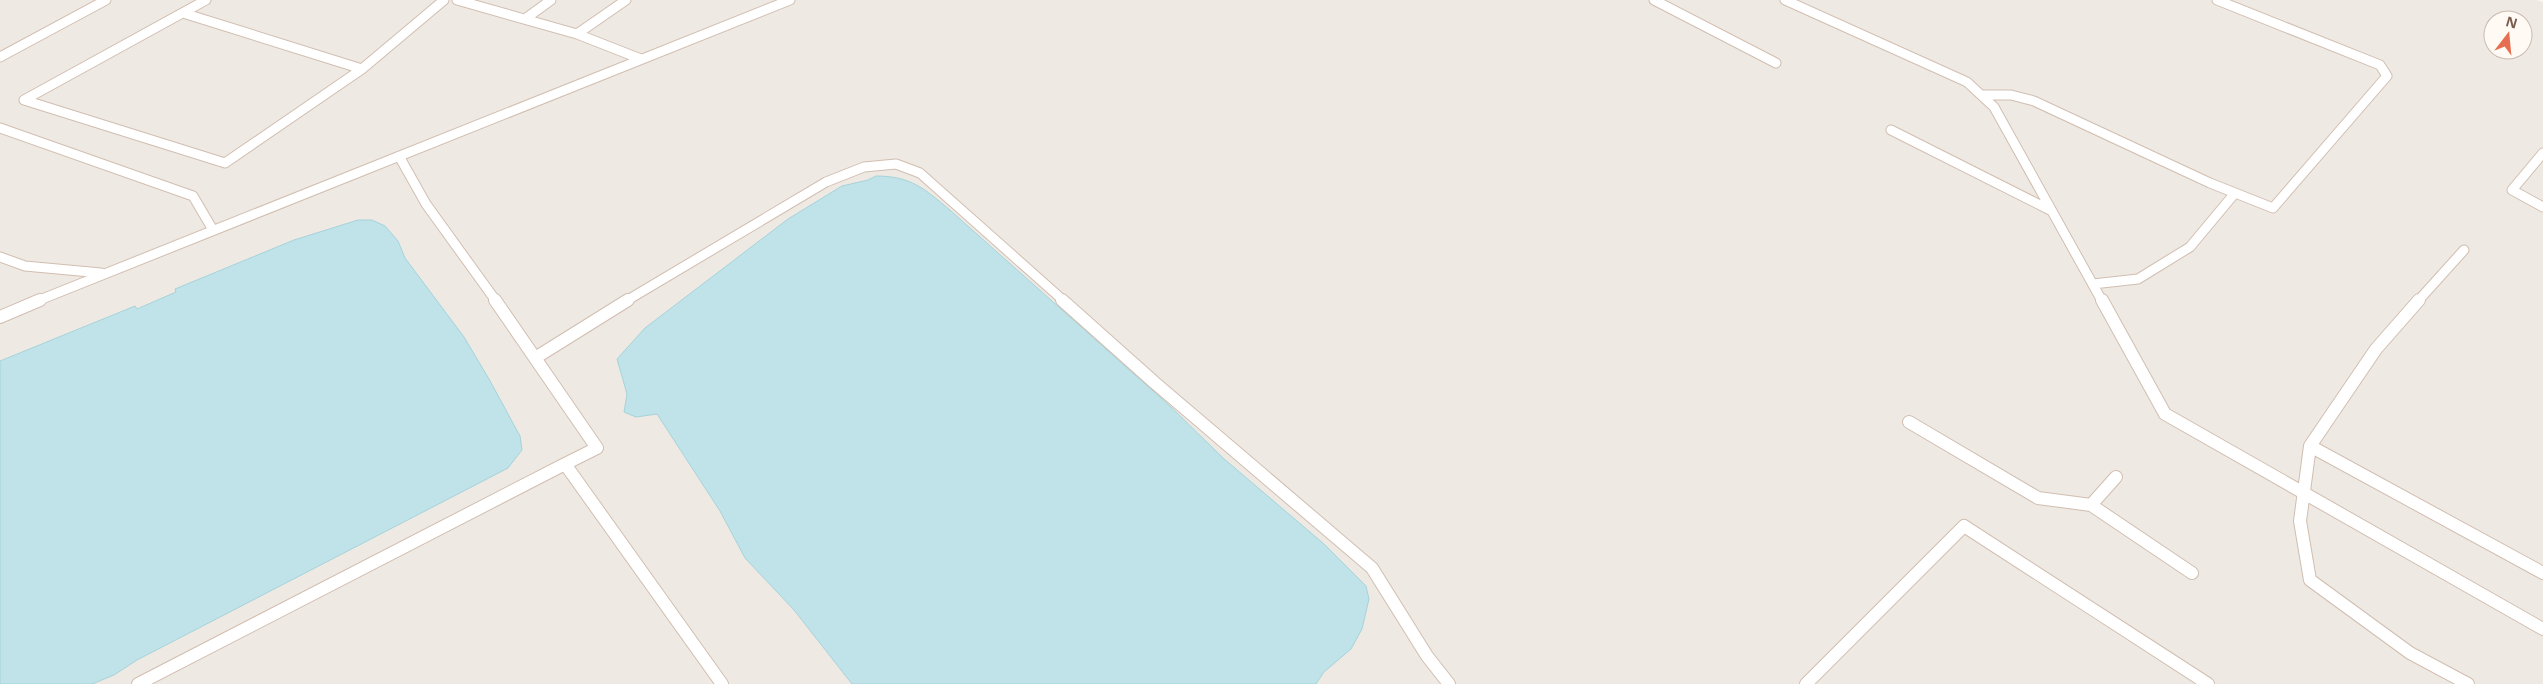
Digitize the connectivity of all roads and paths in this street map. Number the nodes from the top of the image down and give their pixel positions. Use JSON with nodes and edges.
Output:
{"nodes":[{"id":1,"x":106,"y":0,"type":"edge"},
{"id":2,"x":206,"y":0,"type":"edge"},
{"id":3,"x":444,"y":0,"type":"edge"},
{"id":4,"x":458,"y":0,"type":"edge"},
{"id":5,"x":552,"y":0,"type":"edge"},
{"id":6,"x":626,"y":0,"type":"edge"},
{"id":7,"x":790,"y":0,"type":"edge"},
{"id":8,"x":1654,"y":0,"type":"edge"},
{"id":9,"x":1785,"y":0,"type":"edge"},
{"id":10,"x":2217,"y":0,"type":"edge"},
{"id":11,"x":183,"y":13,"type":"junction"},
{"id":12,"x":525,"y":18,"type":"junction"},
{"id":13,"x":577,"y":34,"type":"junction"},
{"id":14,"x":0,"y":57,"type":"edge"},
{"id":15,"x":641,"y":59,"type":"junction"},
{"id":16,"x":1776,"y":62,"type":"dead end"},
{"id":17,"x":362,"y":69,"type":"junction"},
{"id":18,"x":1982,"y":95,"type":"junction"},
{"id":19,"x":0,"y":128,"type":"edge"},
{"id":20,"x":1891,"y":130,"type":"dead end"},
{"id":21,"x":2543,"y":152,"type":"edge"},
{"id":22,"x":399,"y":156,"type":"junction"},
{"id":23,"x":2234,"y":193,"type":"junction"},
{"id":24,"x":2543,"y":207,"type":"edge"},
{"id":25,"x":2052,"y":211,"type":"junction"},
{"id":26,"x":213,"y":230,"type":"junction"},
{"id":27,"x":2464,"y":250,"type":"dead end"},
{"id":28,"x":0,"y":257,"type":"edge"},
{"id":29,"x":104,"y":273,"type":"junction"},
{"id":30,"x":2093,"y":284,"type":"junction"},
{"id":31,"x":0,"y":317,"type":"edge"},
{"id":32,"x":535,"y":358,"type":"junction"},
{"id":33,"x":1909,"y":422,"type":"dead end"},
{"id":34,"x":2310,"y":446,"type":"junction"},
{"id":35,"x":565,"y":464,"type":"junction"},
{"id":36,"x":2116,"y":477,"type":"dead end"},
{"id":37,"x":2303,"y":493,"type":"junction"},
{"id":38,"x":2091,"y":505,"type":"junction"},
{"id":39,"x":2192,"y":573,"type":"dead end"},
{"id":40,"x":2543,"y":573,"type":"edge"},
{"id":41,"x":2543,"y":629,"type":"edge"},
{"id":42,"x":138,"y":684,"type":"edge"},
{"id":43,"x":722,"y":684,"type":"edge"},
{"id":44,"x":1449,"y":684,"type":"edge"},
{"id":45,"x":1806,"y":684,"type":"edge"},
{"id":46,"x":2208,"y":684,"type":"edge"},
{"id":47,"x":2468,"y":684,"type":"edge"}],
"edges":[{"from":1,"to":14,"type":"lane"},
{"from":2,"to":11,"type":"lane"},
{"from":3,"to":17,"type":"lane"},
{"from":4,"to":12,"type":"lane"},
{"from":5,"to":12,"type":"lane"},
{"from":6,"to":13,"type":"lane"},
{"from":7,"to":15,"type":"lane"},
{"from":8,"to":16,"type":"lane"},
{"from":9,"to":18,"type":"lane"},
{"from":10,"to":23,"type":"lane"},
{"from":11,"to":17,"type":"lane"},
{"from":11,"to":17,"type":"lane"},
{"from":12,"to":13,"type":"lane"},
{"from":13,"to":15,"type":"lane"},
{"from":15,"to":22,"type":"lane"},
{"from":18,"to":23,"type":"lane"},
{"from":18,"to":25,"type":"lane"},
{"from":19,"to":26,"type":"lane"},
{"from":20,"to":25,"type":"lane"},
{"from":21,"to":24,"type":"lane"},
{"from":22,"to":26,"type":"lane"},
{"from":22,"to":32,"type":"lane"},
{"from":23,"to":30,"type":"lane"},
{"from":25,"to":30,"type":"lane"},
{"from":26,"to":29,"type":"lane"},
{"from":27,"to":34,"type":"lane"},
{"from":28,"to":29,"type":"lane"},
{"from":29,"to":31,"type":"lane"},
{"from":30,"to":37,"type":"lane"},
{"from":32,"to":35,"type":"lane"},
{"from":32,"to":44,"type":"lane"},
{"from":33,"to":38,"type":"lane"},
{"from":34,"to":37,"type":"lane"},
{"from":34,"to":40,"type":"lane"},
{"from":35,"to":42,"type":"lane"},
{"from":35,"to":43,"type":"lane"},
{"from":36,"to":38,"type":"lane"},
{"from":37,"to":41,"type":"lane"},
{"from":37,"to":47,"type":"lane"},
{"from":38,"to":39,"type":"lane"},
{"from":45,"to":46,"type":"lane"}]}
